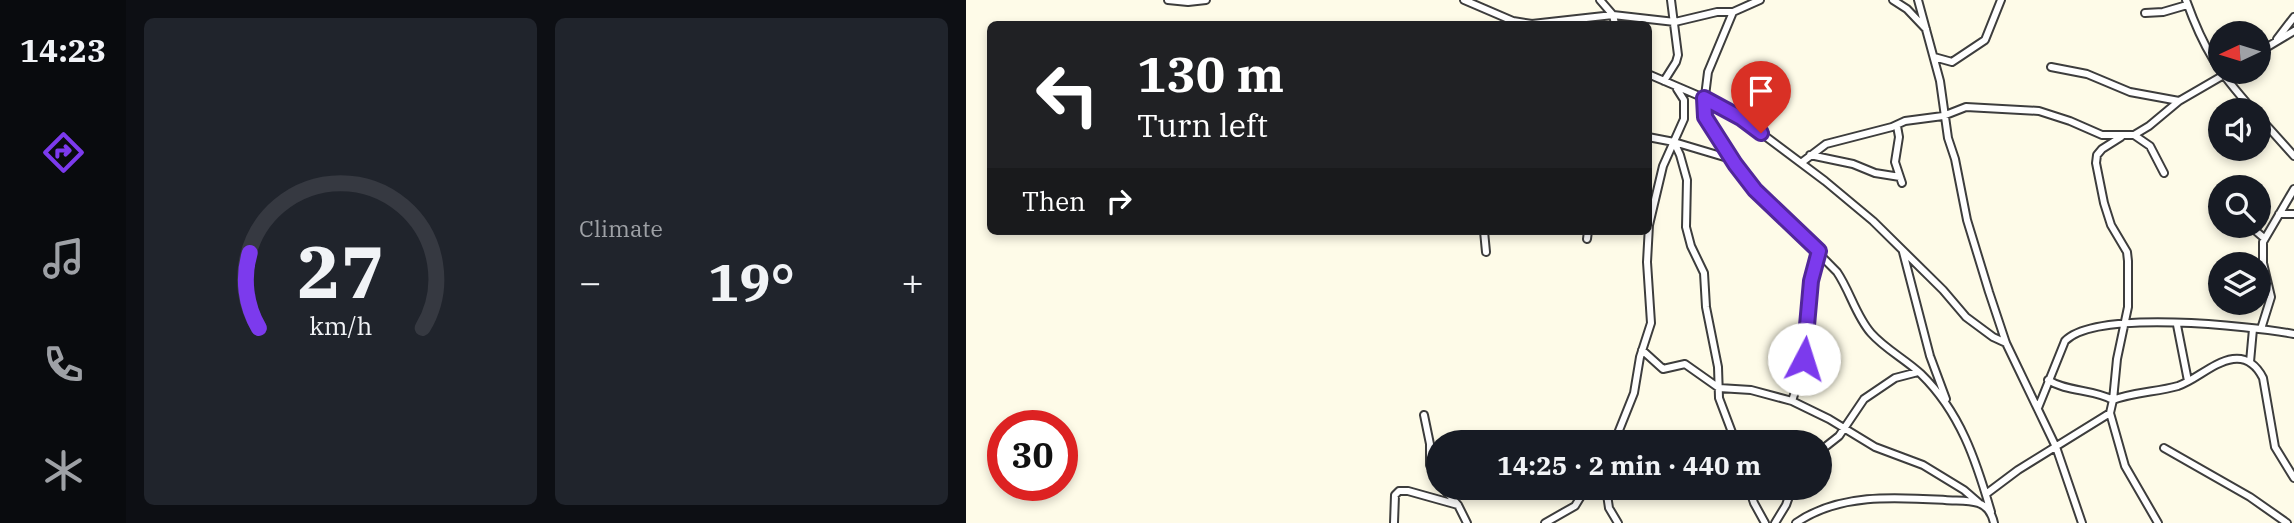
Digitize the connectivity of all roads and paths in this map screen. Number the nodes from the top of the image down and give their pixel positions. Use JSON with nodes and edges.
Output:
{"nodes":[{"id":1,"x":1168,"y":0,"type":"edge"},
{"id":2,"x":1206,"y":0,"type":"edge"},
{"id":3,"x":1464,"y":0,"type":"edge"},
{"id":4,"x":1600,"y":0,"type":"edge"},
{"id":5,"x":1671,"y":0,"type":"edge"},
{"id":6,"x":1740,"y":0,"type":"edge"},
{"id":7,"x":1760,"y":0,"type":"edge"},
{"id":8,"x":1894,"y":0,"type":"edge"},
{"id":9,"x":1918,"y":0,"type":"edge"},
{"id":10,"x":2001,"y":0,"type":"edge"},
{"id":11,"x":2187,"y":3,"type":"edge"},
{"id":12,"x":1735,"y":11,"type":"junction"},
{"id":13,"x":2145,"y":13,"type":"dead end"},
{"id":14,"x":1613,"y":15,"type":"junction"},
{"id":15,"x":2294,"y":17,"type":"edge"},
{"id":16,"x":1510,"y":21,"type":"edge"},
{"id":17,"x":1559,"y":21,"type":"edge"},
{"id":18,"x":1614,"y":21,"type":"edge"},
{"id":19,"x":1675,"y":22,"type":"junction"},
{"id":20,"x":1926,"y":29,"type":"junction"},
{"id":21,"x":2294,"y":32,"type":"edge"},
{"id":22,"x":2276,"y":41,"type":"junction"},
{"id":23,"x":2272,"y":44,"type":"edge"},
{"id":24,"x":2208,"y":51,"type":"edge"},
{"id":25,"x":1934,"y":57,"type":"junction"},
{"id":26,"x":2051,"y":66,"type":"dead end"},
{"id":27,"x":1652,"y":76,"type":"edge"},
{"id":28,"x":1664,"y":81,"type":"junction"},
{"id":29,"x":2209,"y":84,"type":"edge"},
{"id":30,"x":1675,"y":86,"type":"junction"},
{"id":31,"x":1704,"y":98,"type":"junction"},
{"id":32,"x":2179,"y":101,"type":"junction"},
{"id":33,"x":1946,"y":114,"type":"junction"},
{"id":34,"x":1897,"y":126,"type":"junction"},
{"id":35,"x":2271,"y":130,"type":"edge"},
{"id":36,"x":2134,"y":135,"type":"junction"},
{"id":37,"x":2122,"y":136,"type":"junction"},
{"id":38,"x":1652,"y":138,"type":"edge"},
{"id":39,"x":1674,"y":142,"type":"junction"},
{"id":40,"x":1810,"y":155,"type":"junction"},
{"id":41,"x":2294,"y":156,"type":"edge"},
{"id":42,"x":1731,"y":159,"type":"junction"},
{"id":43,"x":1801,"y":163,"type":"junction"},
{"id":44,"x":2164,"y":173,"type":"dead end"},
{"id":45,"x":2294,"y":189,"type":"edge"},
{"id":46,"x":1652,"y":212,"type":"edge"},
{"id":47,"x":2279,"y":214,"type":"junction"},
{"id":48,"x":2294,"y":214,"type":"edge"},
{"id":49,"x":2271,"y":227,"type":"edge"},
{"id":50,"x":1484,"y":235,"type":"edge"},
{"id":51,"x":1588,"y":235,"type":"edge"},
{"id":52,"x":1648,"y":235,"type":"edge"},
{"id":53,"x":2264,"y":238,"type":"edge"},
{"id":54,"x":1587,"y":239,"type":"dead end"},
{"id":55,"x":1819,"y":251,"type":"junction"},
{"id":56,"x":1903,"y":251,"type":"junction"},
{"id":57,"x":1486,"y":252,"type":"dead end"},
{"id":58,"x":2127,"y":323,"type":"junction"},
{"id":59,"x":2177,"y":324,"type":"junction"},
{"id":60,"x":2257,"y":329,"type":"junction"},
{"id":61,"x":2294,"y":334,"type":"edge"},
{"id":62,"x":2007,"y":343,"type":"junction"},
{"id":63,"x":1642,"y":350,"type":"junction"},
{"id":64,"x":2250,"y":362,"type":"junction"},
{"id":65,"x":1918,"y":372,"type":"junction"},
{"id":66,"x":2048,"y":380,"type":"junction"},
{"id":67,"x":2188,"y":381,"type":"junction"},
{"id":68,"x":1719,"y":388,"type":"junction"},
{"id":69,"x":2113,"y":400,"type":"junction"},
{"id":70,"x":1792,"y":401,"type":"junction"},
{"id":71,"x":1949,"y":408,"type":"junction"},
{"id":72,"x":2038,"y":408,"type":"junction"},
{"id":73,"x":2110,"y":413,"type":"junction"},
{"id":74,"x":1424,"y":415,"type":"dead end"},
{"id":75,"x":1845,"y":428,"type":"junction"},
{"id":76,"x":1427,"y":430,"type":"edge"},
{"id":77,"x":1619,"y":430,"type":"edge"},
{"id":78,"x":1731,"y":430,"type":"edge"},
{"id":79,"x":1832,"y":440,"type":"edge"},
{"id":80,"x":2056,"y":447,"type":"junction"},
{"id":81,"x":2164,"y":448,"type":"dead end"},
{"id":82,"x":2294,"y":478,"type":"edge"},
{"id":83,"x":1986,"y":494,"type":"junction"},
{"id":84,"x":1454,"y":500,"type":"edge"},
{"id":85,"x":1579,"y":500,"type":"edge"},
{"id":86,"x":1607,"y":500,"type":"edge"},
{"id":87,"x":1753,"y":500,"type":"edge"},
{"id":88,"x":1787,"y":500,"type":"edge"},
{"id":89,"x":1979,"y":503,"type":"junction"},
{"id":90,"x":1458,"y":505,"type":"junction"},
{"id":91,"x":1991,"y":512,"type":"junction"},
{"id":92,"x":1394,"y":523,"type":"edge"},
{"id":93,"x":1467,"y":523,"type":"edge"},
{"id":94,"x":1545,"y":523,"type":"edge"},
{"id":95,"x":1618,"y":523,"type":"edge"},
{"id":96,"x":1765,"y":523,"type":"edge"},
{"id":97,"x":1775,"y":523,"type":"edge"},
{"id":98,"x":1796,"y":523,"type":"edge"},
{"id":99,"x":1994,"y":523,"type":"edge"},
{"id":100,"x":2082,"y":523,"type":"edge"},
{"id":101,"x":2158,"y":523,"type":"edge"},
{"id":102,"x":2287,"y":523,"type":"edge"}],
"edges":[{"from":1,"to":2,"type":"street"},
{"from":3,"to":16,"type":"street"},
{"from":4,"to":14,"type":"street"},
{"from":5,"to":19,"type":"street"},
{"from":6,"to":12,"type":"street"},
{"from":7,"to":12,"type":"street"},
{"from":8,"to":20,"type":"street"},
{"from":9,"to":20,"type":"street"},
{"from":10,"to":25,"type":"street"},
{"from":11,"to":13,"type":"street"},
{"from":11,"to":24,"type":"street"},
{"from":12,"to":19,"type":"street"},
{"from":12,"to":31,"type":"street"},
{"from":14,"to":17,"type":"street"},
{"from":14,"to":18,"type":"street"},
{"from":14,"to":19,"type":"street"},
{"from":15,"to":22,"type":"street"},
{"from":19,"to":28,"type":"street"},
{"from":20,"to":25,"type":"street"},
{"from":21,"to":22,"type":"street"},
{"from":22,"to":23,"type":"street"},
{"from":25,"to":33,"type":"street"},
{"from":26,"to":32,"type":"street"},
{"from":27,"to":28,"type":"street"},
{"from":28,"to":30,"type":"street"},
{"from":29,"to":32,"type":"street"},
{"from":30,"to":31,"type":"street"},
{"from":30,"to":39,"type":"street"},
{"from":31,"to":42,"type":"street"},
{"from":31,"to":43,"type":"street"},
{"from":32,"to":36,"type":"street"},
{"from":33,"to":34,"type":"street"},
{"from":33,"to":37,"type":"street"},
{"from":33,"to":62,"type":"street"},
{"from":34,"to":40,"type":"street"},
{"from":34,"to":40,"type":"street"},
{"from":35,"to":41,"type":"street"},
{"from":36,"to":37,"type":"street"},
{"from":36,"to":44,"type":"street"},
{"from":37,"to":58,"type":"street"},
{"from":38,"to":39,"type":"street"},
{"from":39,"to":42,"type":"street"},
{"from":39,"to":46,"type":"street"},
{"from":39,"to":68,"type":"street"},
{"from":40,"to":43,"type":"street"},
{"from":42,"to":55,"type":"street"},
{"from":43,"to":56,"type":"street"},
{"from":45,"to":47,"type":"street"},
{"from":47,"to":48,"type":"street"},
{"from":47,"to":49,"type":"street"},
{"from":50,"to":57,"type":"street"},
{"from":51,"to":54,"type":"street"},
{"from":52,"to":63,"type":"street"},
{"from":53,"to":60,"type":"street"},
{"from":55,"to":65,"type":"street"},
{"from":55,"to":70,"type":"street"},
{"from":56,"to":62,"type":"street"},
{"from":56,"to":71,"type":"street"},
{"from":58,"to":59,"type":"street"},
{"from":58,"to":66,"type":"street"},
{"from":58,"to":69,"type":"street"},
{"from":59,"to":60,"type":"street"},
{"from":59,"to":67,"type":"street"},
{"from":60,"to":61,"type":"street"},
{"from":60,"to":64,"type":"street"},
{"from":62,"to":72,"type":"street"},
{"from":63,"to":68,"type":"street"},
{"from":63,"to":77,"type":"street"},
{"from":64,"to":67,"type":"street"},
{"from":64,"to":82,"type":"street"},
{"from":65,"to":71,"type":"street"},
{"from":65,"to":75,"type":"street"},
{"from":66,"to":69,"type":"street"},
{"from":66,"to":72,"type":"street"},
{"from":67,"to":69,"type":"street"},
{"from":68,"to":70,"type":"street"},
{"from":68,"to":78,"type":"street"},
{"from":69,"to":73,"type":"street"},
{"from":70,"to":75,"type":"street"},
{"from":71,"to":83,"type":"street"},
{"from":72,"to":80,"type":"street"},
{"from":73,"to":80,"type":"street"},
{"from":73,"to":101,"type":"street"},
{"from":74,"to":76,"type":"street"},
{"from":75,"to":79,"type":"street"},
{"from":75,"to":89,"type":"street"},
{"from":80,"to":83,"type":"street"},
{"from":80,"to":100,"type":"street"},
{"from":81,"to":102,"type":"street"},
{"from":83,"to":91,"type":"street"},
{"from":84,"to":90,"type":"street"},
{"from":85,"to":94,"type":"street"},
{"from":86,"to":95,"type":"street"},
{"from":87,"to":96,"type":"street"},
{"from":88,"to":97,"type":"street"},
{"from":89,"to":91,"type":"street"},
{"from":89,"to":98,"type":"street"},
{"from":90,"to":92,"type":"street"},
{"from":90,"to":93,"type":"street"},
{"from":91,"to":99,"type":"street"}]}
